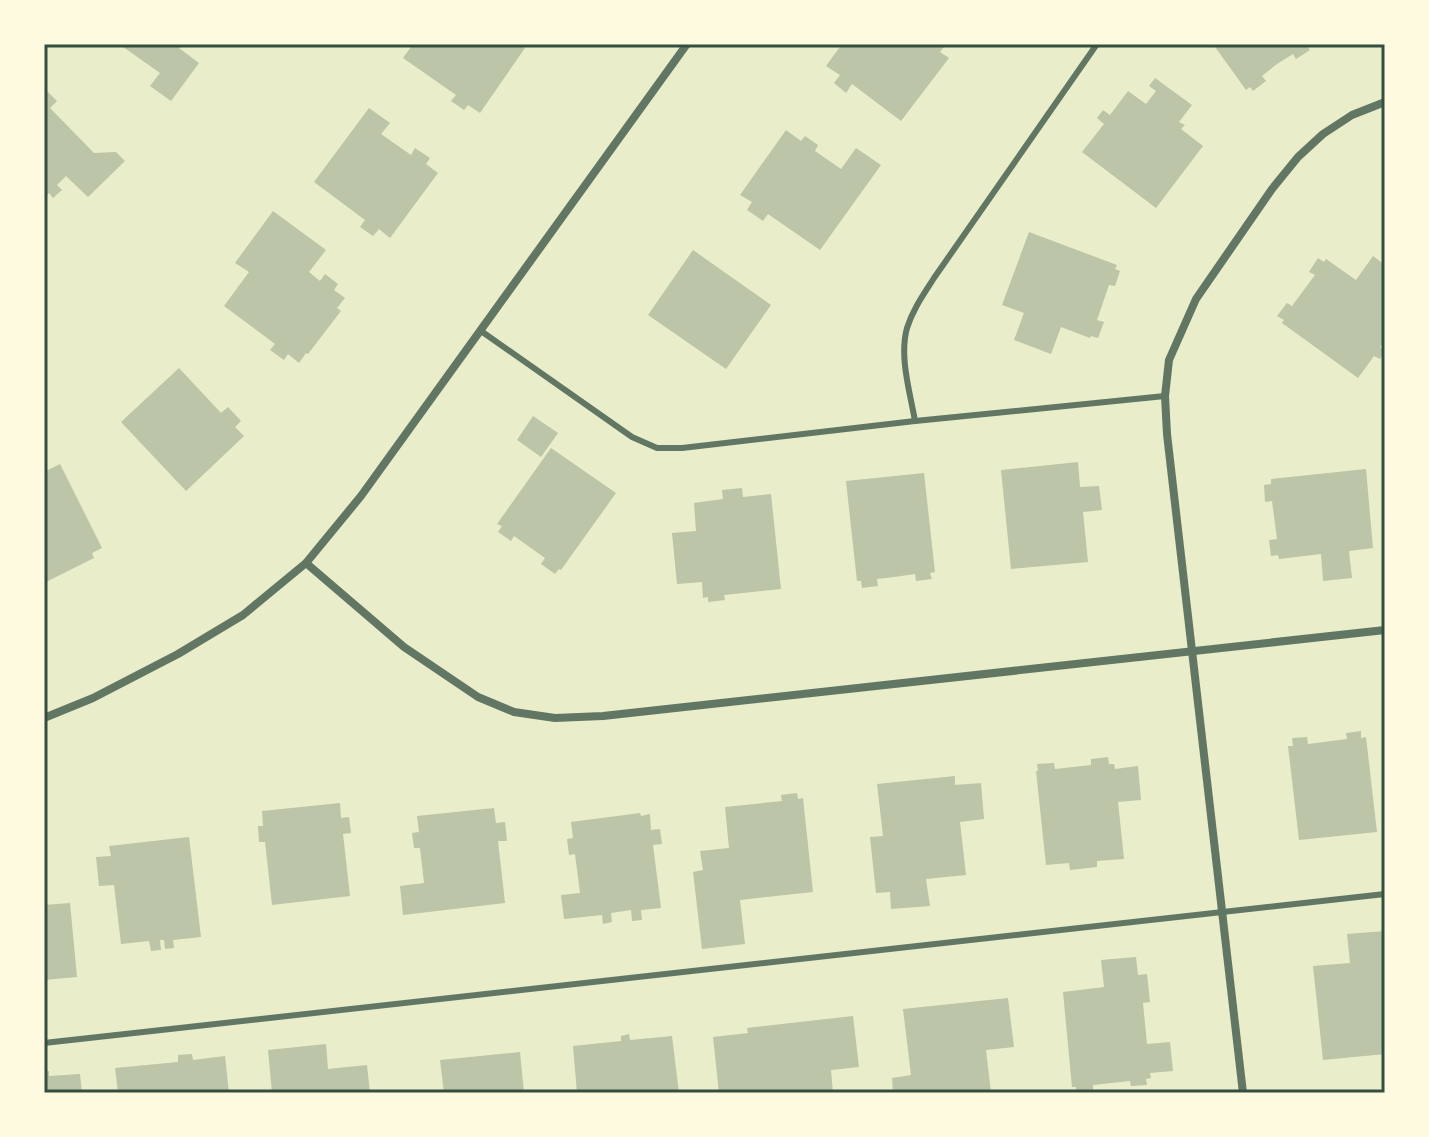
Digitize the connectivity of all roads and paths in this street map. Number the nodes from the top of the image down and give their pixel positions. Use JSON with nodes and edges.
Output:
{"nodes":[{"id":1,"x":687,"y":44,"type":"edge"},
{"id":2,"x":1097,"y":44,"type":"edge"},
{"id":3,"x":1385,"y":102,"type":"edge"},
{"id":4,"x":481,"y":331,"type":"junction"},
{"id":5,"x":1165,"y":396,"type":"junction"},
{"id":6,"x":915,"y":421,"type":"junction"},
{"id":7,"x":306,"y":563,"type":"junction"},
{"id":8,"x":1385,"y":630,"type":"edge"},
{"id":9,"x":1192,"y":651,"type":"junction"},
{"id":10,"x":44,"y":718,"type":"edge"},
{"id":11,"x":1385,"y":894,"type":"edge"},
{"id":12,"x":1223,"y":912,"type":"junction"},
{"id":13,"x":44,"y":1043,"type":"edge"},
{"id":14,"x":1243,"y":1093,"type":"edge"}],
"edges":[{"from":1,"to":4,"type":"street"},
{"from":2,"to":6,"type":"lane"},
{"from":3,"to":5,"type":"street"},
{"from":4,"to":6,"type":"lane"},
{"from":4,"to":7,"type":"street"},
{"from":5,"to":6,"type":"lane"},
{"from":5,"to":9,"type":"street"},
{"from":7,"to":9,"type":"street"},
{"from":7,"to":10,"type":"street"},
{"from":8,"to":9,"type":"street"},
{"from":9,"to":12,"type":"street"},
{"from":11,"to":12,"type":"lane"},
{"from":12,"to":13,"type":"lane"},
{"from":12,"to":14,"type":"street"}]}
